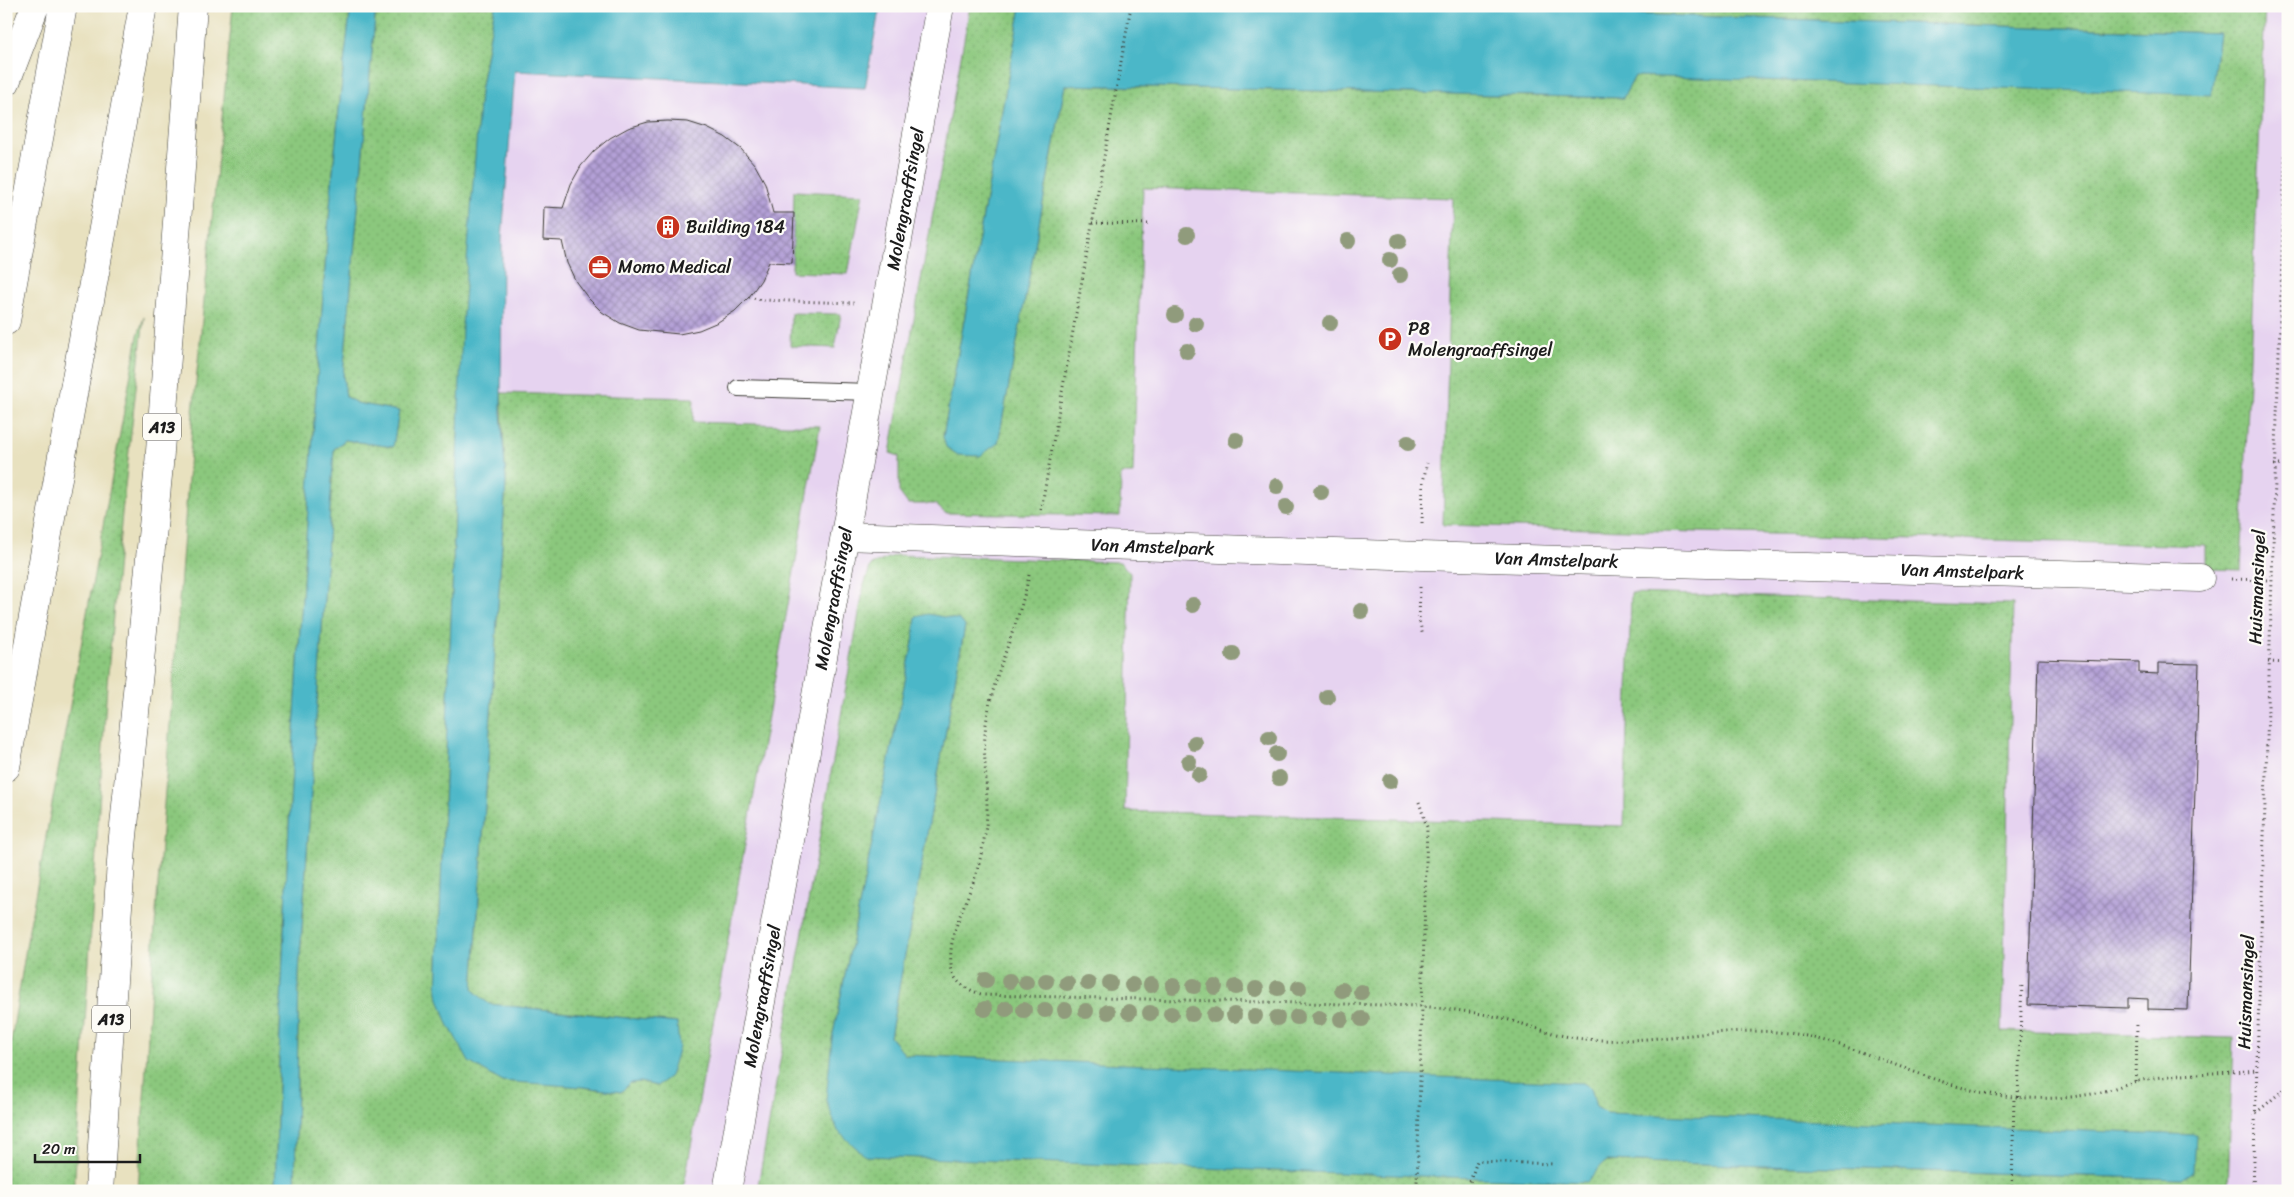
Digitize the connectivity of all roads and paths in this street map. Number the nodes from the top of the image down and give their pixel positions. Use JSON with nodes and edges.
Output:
{"nodes":[{"id":1,"x":35,"y":6,"type":"edge"},
{"id":2,"x":63,"y":6,"type":"edge"},
{"id":3,"x":143,"y":6,"type":"edge"},
{"id":4,"x":193,"y":6,"type":"edge"},
{"id":5,"x":940,"y":6,"type":"edge"},
{"id":6,"x":1131,"y":6,"type":"edge"},
{"id":7,"x":2288,"y":62,"type":"edge"},
{"id":8,"x":6,"y":82,"type":"edge"},
{"id":9,"x":1092,"y":222,"type":"junction"},
{"id":10,"x":1152,"y":224,"type":"dead end"},
{"id":11,"x":749,"y":297,"type":"dead end"},
{"id":12,"x":830,"y":302,"type":"dead end"},
{"id":13,"x":6,"y":321,"type":"edge"},
{"id":14,"x":738,"y":388,"type":"dead end"},
{"id":15,"x":871,"y":392,"type":"junction"},
{"id":16,"x":2274,"y":465,"type":"junction"},
{"id":17,"x":2288,"y":465,"type":"edge"},
{"id":18,"x":845,"y":536,"type":"junction"},
{"id":19,"x":1035,"y":543,"type":"junction"},
{"id":20,"x":2200,"y":578,"type":"joint"},
{"id":21,"x":2270,"y":580,"type":"junction"},
{"id":22,"x":1420,"y":592,"type":"dead end"},
{"id":23,"x":1423,"y":636,"type":"dead end"},
{"id":24,"x":2268,"y":662,"type":"junction"},
{"id":25,"x":2288,"y":663,"type":"edge"},
{"id":26,"x":6,"y":767,"type":"edge"},
{"id":27,"x":1419,"y":802,"type":"dead end"},
{"id":28,"x":2022,"y":982,"type":"dead end"},
{"id":29,"x":1422,"y":1006,"type":"junction"},
{"id":30,"x":2138,"y":1022,"type":"dead end"},
{"id":31,"x":2256,"y":1070,"type":"junction"},
{"id":32,"x":2136,"y":1081,"type":"junction"},
{"id":33,"x":2288,"y":1086,"type":"edge"},
{"id":34,"x":2016,"y":1097,"type":"junction"},
{"id":35,"x":2255,"y":1113,"type":"junction"},
{"id":36,"x":1554,"y":1164,"type":"dead end"},
{"id":37,"x":1467,"y":1190,"type":"edge"},
{"id":38,"x":99,"y":1191,"type":"edge"},
{"id":39,"x":727,"y":1191,"type":"edge"},
{"id":40,"x":1432,"y":1191,"type":"edge"},
{"id":41,"x":2012,"y":1191,"type":"edge"},
{"id":42,"x":2253,"y":1191,"type":"edge"}],
"edges":[{"from":1,"to":8,"type":"main road"},
{"from":2,"to":13,"type":"main road"},
{"from":3,"to":26,"type":"main road"},
{"from":4,"to":38,"type":"main road","number":"A13"},
{"from":5,"to":15,"type":"main road","name":"Molengraaffsingel"},
{"from":6,"to":9,"type":"path"},
{"from":7,"to":16,"type":"path","name":"Huismansingel"},
{"from":9,"to":10,"type":"path"},
{"from":9,"to":19,"type":"path"},
{"from":11,"to":12,"type":"path"},
{"from":14,"to":15,"type":"lane"},
{"from":15,"to":18,"type":"main road","name":"Molengraaffsingel"},
{"from":16,"to":17,"type":"path"},
{"from":16,"to":21,"type":"path","name":"Huismansingel"},
{"from":18,"to":19,"type":"main road","name":"Van Amstelpark"},
{"from":18,"to":39,"type":"main road","name":"Molengraaffsingel"},
{"from":19,"to":20,"type":"main road","name":"Van Amstelpark"},
{"from":19,"to":29,"type":"path"},
{"from":20,"to":21,"type":"path"},
{"from":21,"to":24,"type":"path","name":"Huismansingel"},
{"from":22,"to":23,"type":"path"},
{"from":24,"to":25,"type":"path"},
{"from":24,"to":31,"type":"path","name":"Huismansingel"},
{"from":27,"to":29,"type":"path"},
{"from":28,"to":34,"type":"path"},
{"from":29,"to":34,"type":"path"},
{"from":29,"to":40,"type":"path"},
{"from":30,"to":32,"type":"path"},
{"from":31,"to":32,"type":"path"},
{"from":31,"to":35,"type":"path","name":"Huismansingel"},
{"from":32,"to":34,"type":"path"},
{"from":33,"to":35,"type":"path"},
{"from":34,"to":41,"type":"path"},
{"from":35,"to":42,"type":"path","name":"Huismansingel"},
{"from":36,"to":37,"type":"path"}]}
